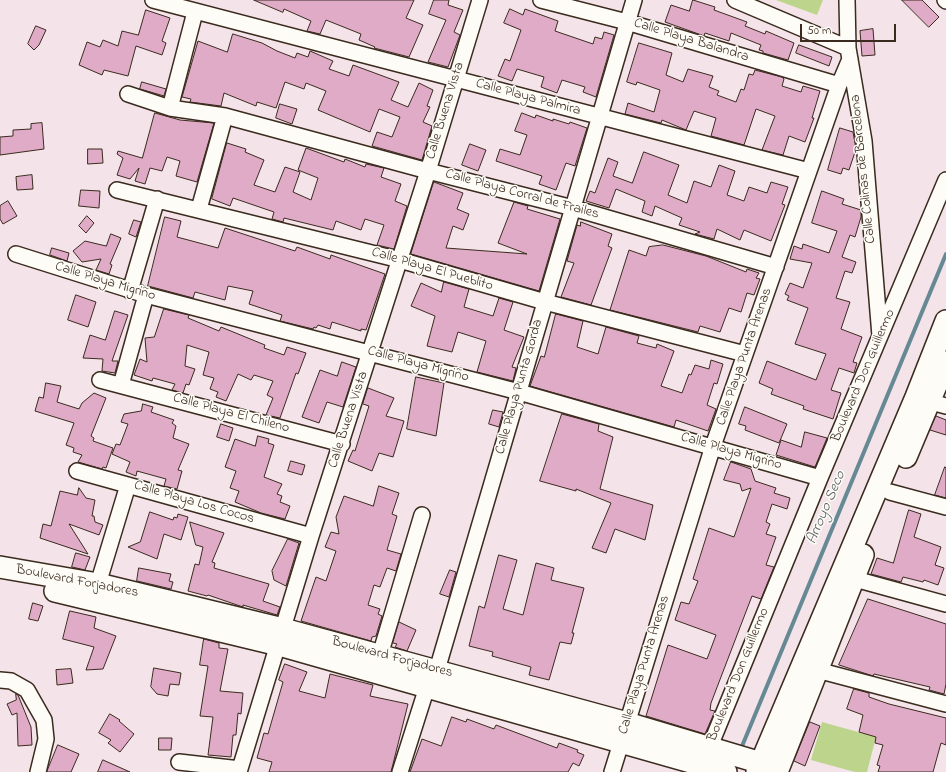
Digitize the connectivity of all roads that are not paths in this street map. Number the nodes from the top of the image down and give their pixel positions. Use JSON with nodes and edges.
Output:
{"nodes":[{"id":1,"x":153,"y":0,"type":"edge"},
{"id":2,"x":480,"y":0,"type":"edge"},
{"id":3,"x":541,"y":0,"type":"edge"},
{"id":4,"x":634,"y":0,"type":"edge"},
{"id":5,"x":735,"y":0,"type":"edge"},
{"id":6,"x":846,"y":0,"type":"edge"},
{"id":7,"x":195,"y":12,"type":"junction"},
{"id":8,"x":627,"y":22,"type":"junction"},
{"id":9,"x":849,"y":53,"type":"junction"},
{"id":10,"x":456,"y":79,"type":"junction"},
{"id":11,"x":840,"y":85,"type":"junction"},
{"id":12,"x":128,"y":94,"type":"dead end"},
{"id":13,"x":170,"y":108,"type":"junction"},
{"id":14,"x":225,"y":116,"type":"junction"},
{"id":15,"x":600,"y":116,"type":"junction"},
{"id":16,"x":428,"y":171,"type":"junction"},
{"id":17,"x":809,"y":171,"type":"junction"},
{"id":18,"x":946,"y":180,"type":"edge"},
{"id":19,"x":117,"y":190,"type":"dead end"},
{"id":20,"x":157,"y":199,"type":"junction"},
{"id":21,"x":573,"y":208,"type":"junction"},
{"id":22,"x":199,"y":209,"type":"junction"},
{"id":23,"x":16,"y":254,"type":"dead end"},
{"id":24,"x":400,"y":260,"type":"junction"},
{"id":25,"x":776,"y":268,"type":"junction"},
{"id":26,"x":130,"y":291,"type":"junction"},
{"id":27,"x":146,"y":295,"type":"junction"},
{"id":28,"x":545,"y":302,"type":"junction"},
{"id":29,"x":946,"y":321,"type":"edge"},
{"id":30,"x":880,"y":339,"type":"junction"},
{"id":31,"x":370,"y":352,"type":"junction"},
{"id":32,"x":745,"y":354,"type":"junction"},
{"id":33,"x":946,"y":362,"type":"edge"},
{"id":34,"x":100,"y":380,"type":"dead end"},
{"id":35,"x":121,"y":385,"type":"junction"},
{"id":36,"x":519,"y":392,"type":"junction"},
{"id":37,"x":931,"y":402,"type":"edge"},
{"id":38,"x":342,"y":444,"type":"junction"},
{"id":39,"x":713,"y":446,"type":"junction"},
{"id":40,"x":77,"y":471,"type":"dead end"},
{"id":41,"x":820,"y":478,"type":"junction"},
{"id":42,"x":128,"y":485,"type":"junction"},
{"id":43,"x":890,"y":492,"type":"junction"},
{"id":44,"x":946,"y":507,"type":"edge"},
{"id":45,"x":422,"y":515,"type":"dead end"},
{"id":46,"x":311,"y":536,"type":"junction"},
{"id":47,"x":0,"y":568,"type":"edge"},
{"id":48,"x":846,"y":577,"type":"junction"},
{"id":49,"x":0,"y":579,"type":"edge"},
{"id":50,"x":98,"y":584,"type":"junction"},
{"id":51,"x":946,"y":604,"type":"edge"},
{"id":52,"x":281,"y":637,"type":"junction"},
{"id":53,"x":380,"y":655,"type":"junction"},
{"id":54,"x":817,"y":670,"type":"junction"},
{"id":55,"x":432,"y":678,"type":"junction"},
{"id":56,"x":0,"y":680,"type":"edge"},
{"id":57,"x":946,"y":704,"type":"edge"},
{"id":58,"x":623,"y":732,"type":"junction"},
{"id":59,"x":179,"y":762,"type":"dead end"},
{"id":60,"x":712,"y":762,"type":"edge"},
{"id":61,"x":765,"y":767,"type":"edge"},
{"id":62,"x":239,"y":770,"type":"edge"},
{"id":63,"x":38,"y":772,"type":"edge"},
{"id":64,"x":400,"y":772,"type":"edge"},
{"id":65,"x":612,"y":772,"type":"edge"}],
"edges":[{"from":1,"to":7,"type":"street","name":"Calle Playa Palmira"},
{"from":2,"to":10,"type":"street","name":"Calle Buena Vista"},
{"from":3,"to":8,"type":"street","name":"Calle Playa Balandra"},
{"from":4,"to":8,"type":"street","name":"Calle Playa Punta Gorda"},
{"from":5,"to":9,"type":"street"},
{"from":6,"to":9,"type":"street","name":"Calle Colinas de Barcelona"},
{"from":7,"to":10,"type":"street","name":"Calle Playa Palmira"},
{"from":7,"to":13,"type":"street"},
{"from":8,"to":11,"type":"street","name":"Calle Playa Balandra"},
{"from":8,"to":15,"type":"street","name":"Calle Playa Punta Gorda"},
{"from":9,"to":11,"type":"street","name":"Calle Playa Punta Arenas"},
{"from":9,"to":30,"type":"street","name":"Calle Colinas de Barcelona"},
{"from":10,"to":15,"type":"street","name":"Calle Playa Palmira"},
{"from":10,"to":16,"type":"street","name":"Calle Buena Vista"},
{"from":11,"to":17,"type":"street","name":"Calle Playa Punta Arenas"},
{"from":12,"to":13,"type":"street","name":"Calle Playa Corral de Frailes"},
{"from":13,"to":14,"type":"street","name":"Calle Playa Corral de Frailes"},
{"from":14,"to":16,"type":"street","name":"Calle Playa Corral de Frailes"},
{"from":14,"to":22,"type":"street"},
{"from":15,"to":17,"type":"street","name":"Calle Playa Palmira"},
{"from":15,"to":21,"type":"street","name":"Calle Playa Punta Gorda"},
{"from":16,"to":21,"type":"street","name":"Calle Playa Corral de Frailes"},
{"from":16,"to":24,"type":"street","name":"Calle Buena Vista"},
{"from":17,"to":25,"type":"street","name":"Calle Playa Punta Arenas"},
{"from":18,"to":30,"type":"street","name":"Boulevard Don Guillermo"},
{"from":19,"to":20,"type":"street","name":"Calle Playa El Pueblito"},
{"from":20,"to":22,"type":"street","name":"Calle Playa El Pueblito"},
{"from":20,"to":26,"type":"street"},
{"from":21,"to":25,"type":"street","name":"Calle Playa Corral de Frailes"},
{"from":21,"to":28,"type":"street","name":"Calle Playa Punta Gorda"},
{"from":22,"to":24,"type":"street","name":"Calle Playa El Pueblito"},
{"from":23,"to":26,"type":"street","name":"Calle Playa Migriño"},
{"from":24,"to":28,"type":"street","name":"Calle Playa El Pueblito"},
{"from":24,"to":31,"type":"street","name":"Calle Buena Vista"},
{"from":25,"to":32,"type":"street","name":"Calle Playa Punta Arenas"},
{"from":26,"to":27,"type":"street","name":"Calle Playa Migriño"},
{"from":27,"to":31,"type":"street","name":"Calle Playa Migriño"},
{"from":27,"to":35,"type":"street"},
{"from":28,"to":32,"type":"street","name":"Calle Playa El Pueblito"},
{"from":28,"to":36,"type":"street","name":"Calle Playa Punta Gorda"},
{"from":29,"to":37,"type":"main road"},
{"from":30,"to":41,"type":"street","name":"Boulevard Don Guillermo"},
{"from":31,"to":36,"type":"street","name":"Calle Playa Migriño"},
{"from":31,"to":38,"type":"street","name":"Calle Buena Vista"},
{"from":32,"to":39,"type":"street","name":"Calle Playa Punta Arenas"},
{"from":33,"to":37,"type":"main road"},
{"from":34,"to":35,"type":"street","name":"Calle Playa El Chileno"},
{"from":35,"to":38,"type":"street","name":"Calle Playa El Chileno"},
{"from":36,"to":39,"type":"street","name":"Calle Playa Migriño"},
{"from":36,"to":55,"type":"street","name":"Calle Playa Punta Gorda"},
{"from":37,"to":43,"type":"main road"},
{"from":37,"to":48,"type":"main road"},
{"from":38,"to":46,"type":"street","name":"Calle Buena Vista"},
{"from":39,"to":41,"type":"street","name":"Calle Playa Migriño"},
{"from":39,"to":58,"type":"street","name":"Calle Playa Punta Arenas"},
{"from":40,"to":42,"type":"street","name":"Calle Playa Los Cocos"},
{"from":41,"to":60,"type":"street","name":"Boulevard Don Guillermo"},
{"from":42,"to":46,"type":"street","name":"Calle Playa Los Cocos"},
{"from":42,"to":50,"type":"street"},
{"from":43,"to":44,"type":"street"},
{"from":43,"to":48,"type":"main road"},
{"from":45,"to":53,"type":"street"},
{"from":46,"to":52,"type":"street","name":"Calle Buena Vista"},
{"from":47,"to":50,"type":"main road","name":"Boulevard Forjadores"},
{"from":48,"to":51,"type":"street"},
{"from":48,"to":54,"type":"main road"},
{"from":48,"to":61,"type":"main road"},
{"from":49,"to":52,"type":"main road","name":"Boulevard Forjadores"},
{"from":50,"to":52,"type":"main road","name":"Boulevard Forjadores"},
{"from":52,"to":53,"type":"main road","name":"Boulevard Forjadores"},
{"from":52,"to":55,"type":"main road","name":"Boulevard Forjadores"},
{"from":52,"to":62,"type":"street","name":"Calle Buena Vista"},
{"from":53,"to":55,"type":"main road","name":"Boulevard Forjadores"},
{"from":54,"to":57,"type":"street"},
{"from":54,"to":61,"type":"main road"},
{"from":55,"to":58,"type":"main road","name":"Boulevard Forjadores"},
{"from":55,"to":64,"type":"street","name":"Calle Playa Punta Gorda"},
{"from":56,"to":63,"type":"street"},
{"from":58,"to":60,"type":"main road","name":"Boulevard Forjadores"},
{"from":58,"to":65,"type":"street","name":"Calle Playa Punta Arenas"},
{"from":59,"to":62,"type":"street"},
{"from":60,"to":61,"type":"main road","name":"Boulevard Forjadores"}]}
